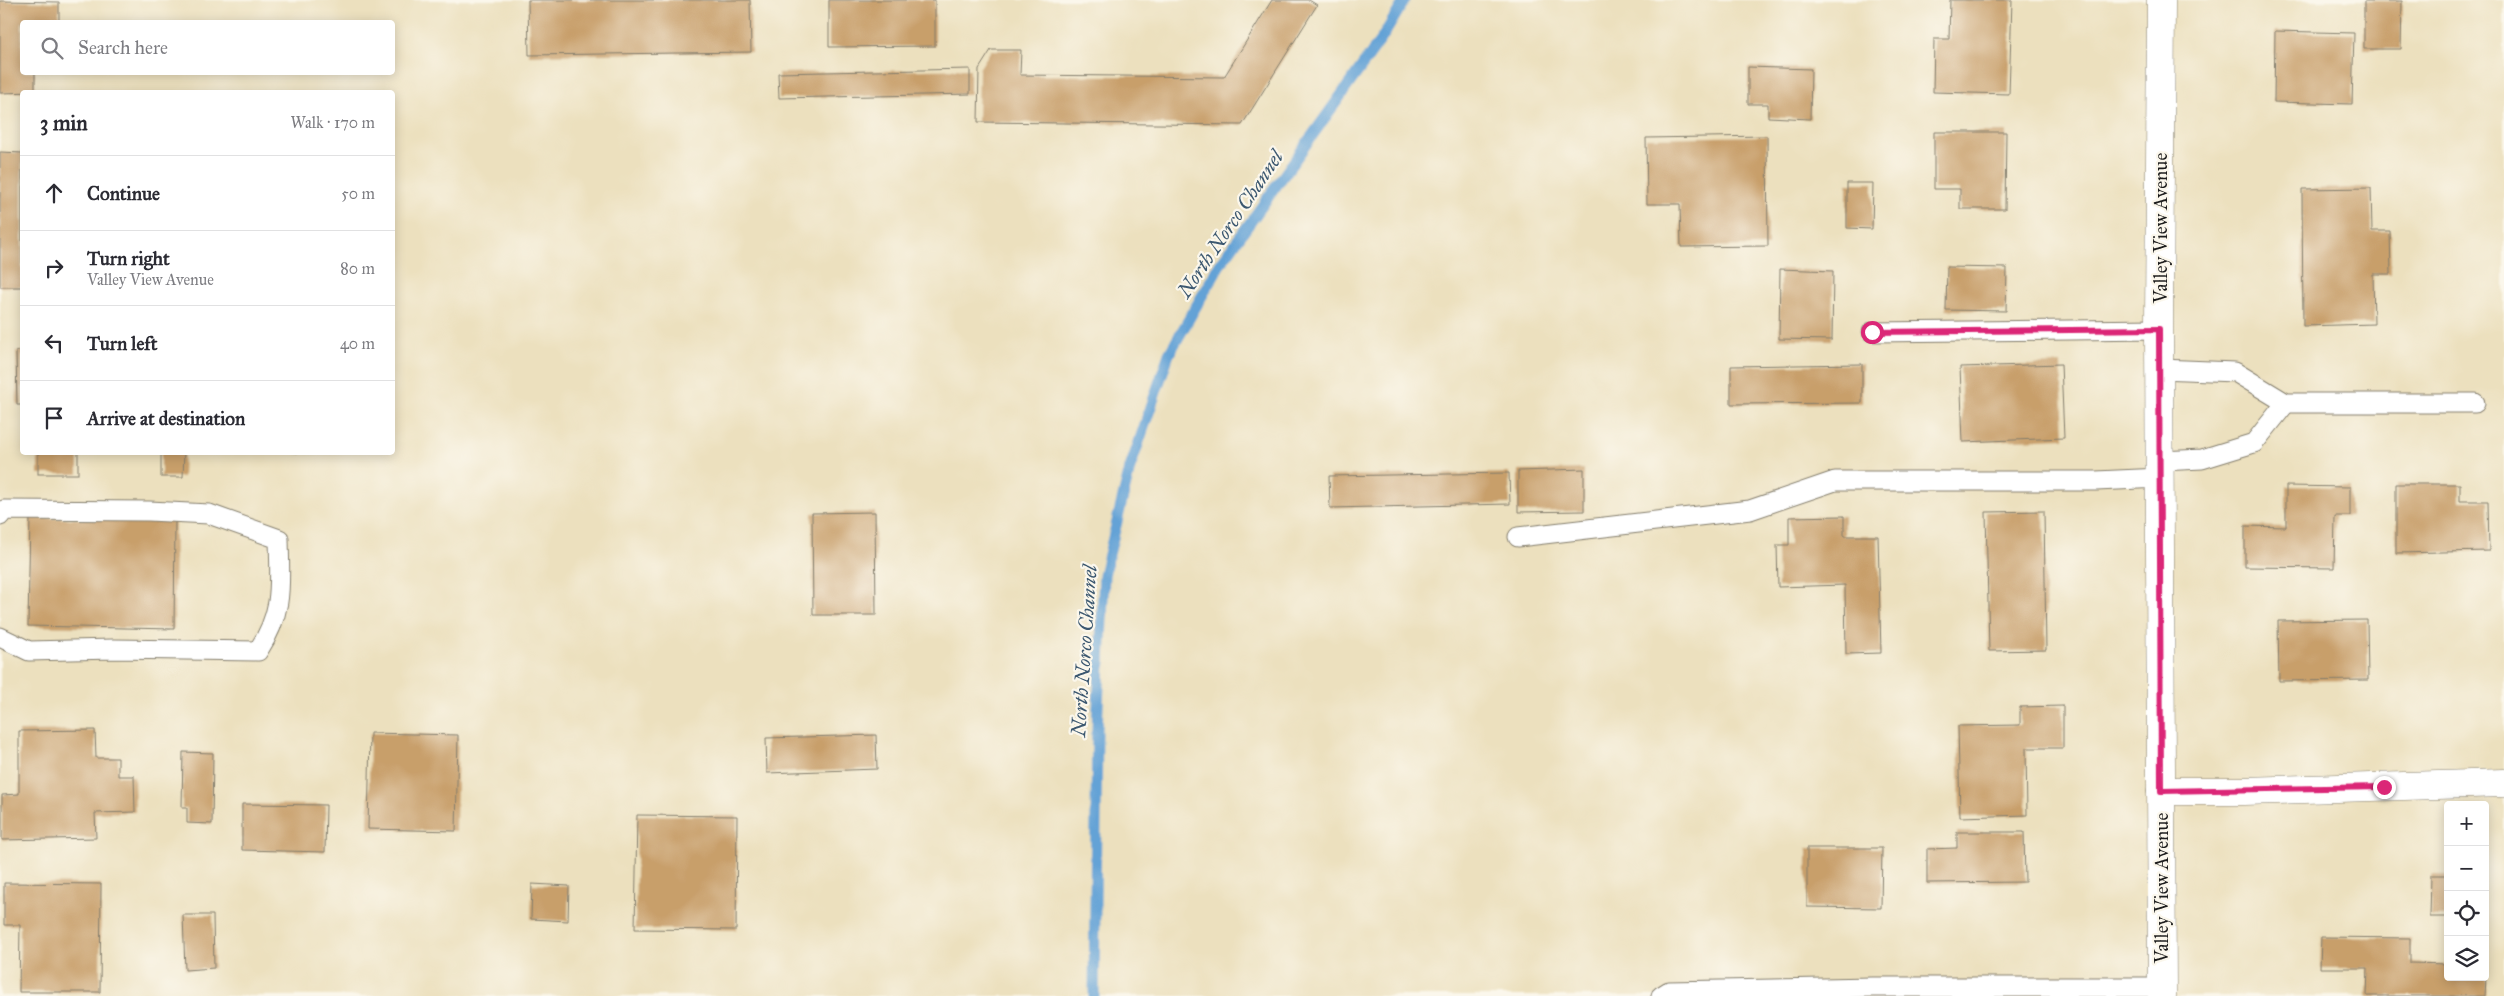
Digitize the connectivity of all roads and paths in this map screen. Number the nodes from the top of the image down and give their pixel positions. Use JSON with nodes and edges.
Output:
{"nodes":[{"id":1,"x":2161,"y":0,"type":"edge"},
{"id":2,"x":2159,"y":329,"type":"junction"},
{"id":3,"x":1872,"y":332,"type":"dead end"},
{"id":4,"x":2160,"y":369,"type":"junction"},
{"id":5,"x":2286,"y":402,"type":"junction"},
{"id":6,"x":2475,"y":402,"type":"dead end"},
{"id":7,"x":2161,"y":470,"type":"junction"},
{"id":8,"x":0,"y":516,"type":"edge"},
{"id":9,"x":1518,"y":537,"type":"dead end"},
{"id":10,"x":0,"y":637,"type":"edge"},
{"id":11,"x":2504,"y":783,"type":"edge"},
{"id":12,"x":2161,"y":791,"type":"junction"},
{"id":13,"x":1925,"y":992,"type":"edge"},
{"id":14,"x":2162,"y":992,"type":"edge"},
{"id":15,"x":1661,"y":996,"type":"edge"}],
"edges":[{"from":1,"to":2,"type":"street","name":"Valley View Avenue"},
{"from":2,"to":3,"type":"lane"},
{"from":2,"to":4,"type":"street","name":"Valley View Avenue"},
{"from":4,"to":5,"type":"lane"},
{"from":4,"to":7,"type":"street","name":"Valley View Avenue"},
{"from":5,"to":6,"type":"lane"},
{"from":5,"to":7,"type":"lane"},
{"from":7,"to":9,"type":"lane"},
{"from":7,"to":12,"type":"street","name":"Valley View Avenue"},
{"from":8,"to":10,"type":"lane"},
{"from":11,"to":12,"type":"street"},
{"from":12,"to":14,"type":"street","name":"Valley View Avenue"},
{"from":13,"to":14,"type":"lane"},
{"from":13,"to":15,"type":"lane"}]}
